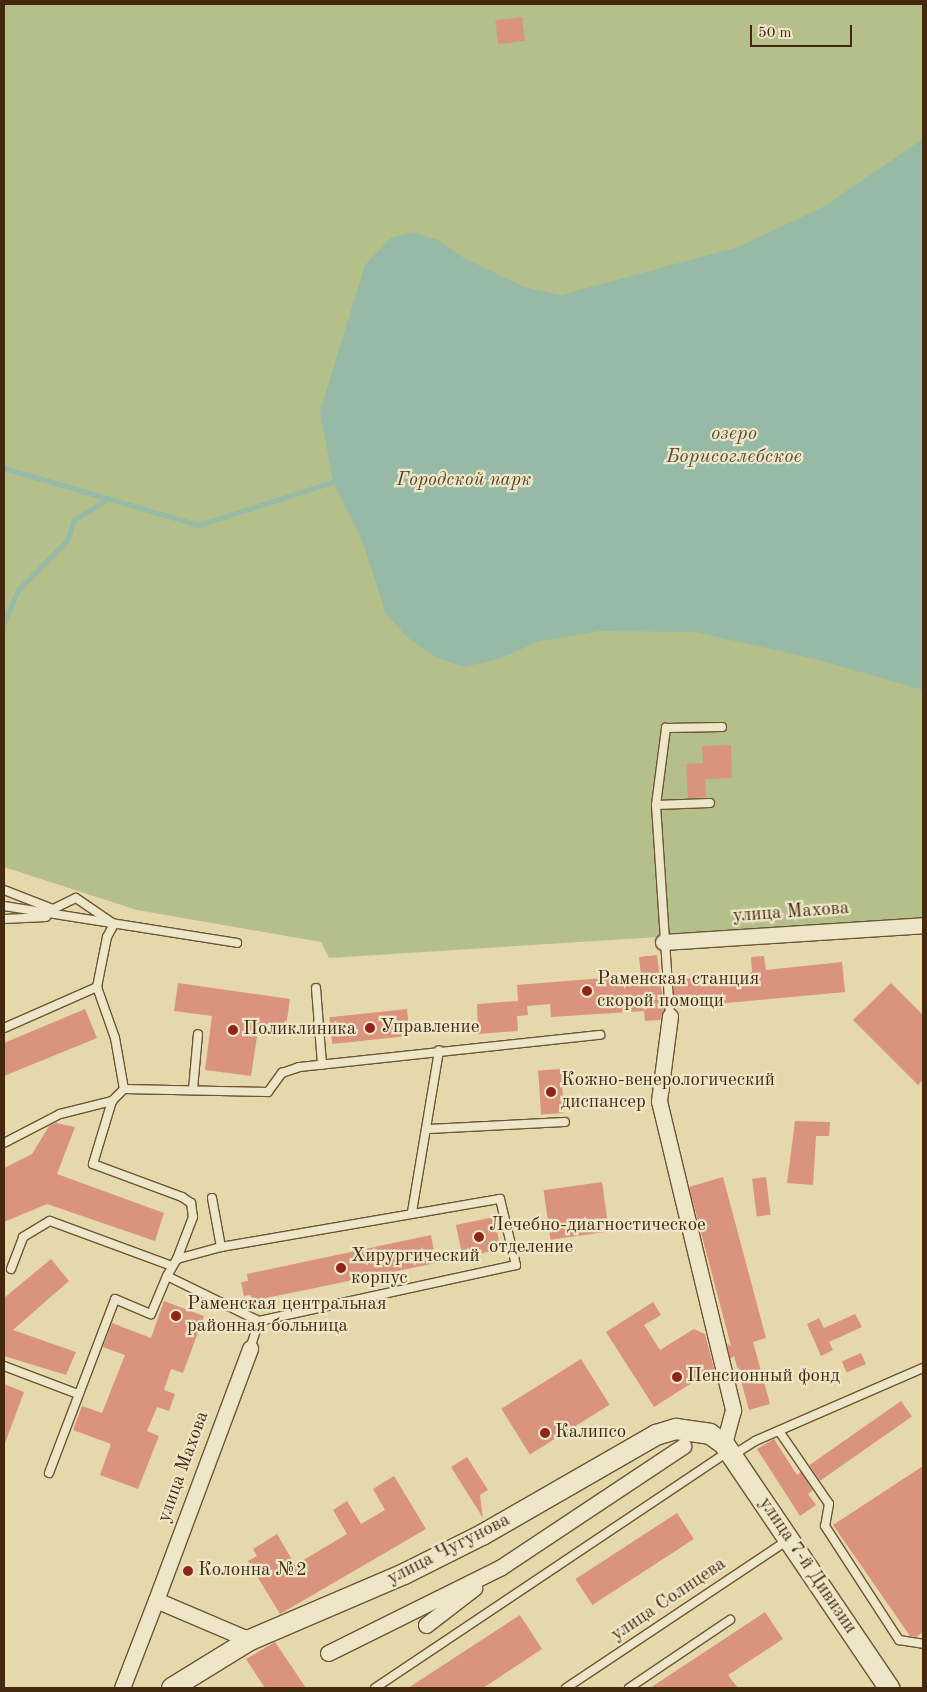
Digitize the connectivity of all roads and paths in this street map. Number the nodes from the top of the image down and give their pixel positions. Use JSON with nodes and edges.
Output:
{"nodes":[{"id":1,"x":722,"y":727,"type":"dead end"},
{"id":2,"x":710,"y":803,"type":"dead end"},
{"id":3,"x":656,"y":805,"type":"junction"},
{"id":4,"x":4,"y":890,"type":"edge"},
{"id":5,"x":4,"y":906,"type":"edge"},
{"id":6,"x":60,"y":916,"type":"junction"},
{"id":7,"x":4,"y":919,"type":"edge"},
{"id":8,"x":114,"y":924,"type":"junction"},
{"id":9,"x":923,"y":925,"type":"edge"},
{"id":10,"x":663,"y":942,"type":"junction"},
{"id":11,"x":237,"y":943,"type":"dead end"},
{"id":12,"x":97,"y":987,"type":"junction"},
{"id":13,"x":316,"y":988,"type":"dead end"},
{"id":14,"x":670,"y":1016,"type":"joint"},
{"id":15,"x":4,"y":1028,"type":"edge"},
{"id":16,"x":198,"y":1034,"type":"dead end"},
{"id":17,"x":600,"y":1035,"type":"dead end"},
{"id":18,"x":439,"y":1050,"type":"junction"},
{"id":19,"x":322,"y":1065,"type":"junction"},
{"id":20,"x":124,"y":1089,"type":"junction"},
{"id":21,"x":193,"y":1089,"type":"junction"},
{"id":22,"x":112,"y":1101,"type":"junction"},
{"id":23,"x":566,"y":1122,"type":"dead end"},
{"id":24,"x":428,"y":1129,"type":"junction"},
{"id":25,"x":4,"y":1143,"type":"edge"},
{"id":26,"x":212,"y":1198,"type":"dead end"},
{"id":27,"x":412,"y":1212,"type":"junction"},
{"id":28,"x":221,"y":1247,"type":"junction"},
{"id":29,"x":177,"y":1259,"type":"junction"},
{"id":30,"x":172,"y":1266,"type":"junction"},
{"id":31,"x":11,"y":1269,"type":"dead end"},
{"id":32,"x":167,"y":1276,"type":"junction"},
{"id":33,"x":259,"y":1321,"type":"junction"},
{"id":34,"x":250,"y":1348,"type":"joint"},
{"id":35,"x":4,"y":1366,"type":"edge"},
{"id":36,"x":923,"y":1368,"type":"edge"},
{"id":37,"x":78,"y":1394,"type":"junction"},
{"id":38,"x":779,"y":1431,"type":"junction"},
{"id":39,"x":683,"y":1446,"type":"dead end"},
{"id":40,"x":729,"y":1450,"type":"junction"},
{"id":41,"x":48,"y":1473,"type":"dead end"},
{"id":42,"x":790,"y":1539,"type":"junction"},
{"id":43,"x":501,"y":1567,"type":"junction"},
{"id":44,"x":156,"y":1600,"type":"junction"},
{"id":45,"x":730,"y":1620,"type":"dead end"},
{"id":46,"x":426,"y":1625,"type":"dead end"},
{"id":47,"x":250,"y":1640,"type":"junction"},
{"id":48,"x":923,"y":1644,"type":"edge"},
{"id":49,"x":328,"y":1653,"type":"dead end"},
{"id":50,"x":886,"y":1687,"type":"edge"},
{"id":51,"x":122,"y":1688,"type":"edge"},
{"id":52,"x":172,"y":1688,"type":"edge"},
{"id":53,"x":375,"y":1688,"type":"edge"},
{"id":54,"x":566,"y":1688,"type":"edge"},
{"id":55,"x":629,"y":1688,"type":"edge"}],
"edges":[{"from":1,"to":3,"type":"lane"},
{"from":2,"to":3,"type":"lane"},
{"from":3,"to":10,"type":"lane"},
{"from":4,"to":8,"type":"lane"},
{"from":5,"to":6,"type":"lane"},
{"from":6,"to":7,"type":"lane"},
{"from":6,"to":8,"type":"lane"},
{"from":8,"to":11,"type":"lane"},
{"from":8,"to":12,"type":"lane"},
{"from":9,"to":10,"type":"street","name":"улица Махова"},
{"from":10,"to":14,"type":"lane"},
{"from":12,"to":15,"type":"lane"},
{"from":12,"to":20,"type":"lane"},
{"from":13,"to":19,"type":"lane"},
{"from":14,"to":40,"type":"street"},
{"from":16,"to":21,"type":"lane"},
{"from":17,"to":18,"type":"lane"},
{"from":18,"to":19,"type":"lane"},
{"from":18,"to":24,"type":"lane"},
{"from":19,"to":21,"type":"lane"},
{"from":20,"to":21,"type":"lane"},
{"from":20,"to":22,"type":"lane"},
{"from":22,"to":25,"type":"lane"},
{"from":22,"to":29,"type":"lane"},
{"from":23,"to":24,"type":"lane"},
{"from":24,"to":27,"type":"lane"},
{"from":26,"to":28,"type":"lane"},
{"from":27,"to":28,"type":"lane"},
{"from":27,"to":33,"type":"lane"},
{"from":28,"to":29,"type":"lane"},
{"from":29,"to":30,"type":"lane"},
{"from":30,"to":31,"type":"lane"},
{"from":30,"to":32,"type":"lane"},
{"from":32,"to":33,"type":"lane"},
{"from":32,"to":37,"type":"lane"},
{"from":33,"to":34,"type":"lane"},
{"from":34,"to":44,"type":"street","name":"улица Махова"},
{"from":35,"to":37,"type":"lane"},
{"from":36,"to":38,"type":"lane"},
{"from":37,"to":41,"type":"lane"},
{"from":38,"to":40,"type":"lane"},
{"from":38,"to":48,"type":"lane"},
{"from":39,"to":43,"type":"street"},
{"from":40,"to":42,"type":"main road","name":"улица 7-й Дивизии"},
{"from":40,"to":47,"type":"main road","name":"улица Чугунова"},
{"from":40,"to":53,"type":"lane"},
{"from":42,"to":50,"type":"main road","name":"улица 7-й Дивизии"},
{"from":42,"to":54,"type":"lane","name":"улица Солнцева"},
{"from":43,"to":46,"type":"street"},
{"from":43,"to":49,"type":"street"},
{"from":44,"to":47,"type":"street"},
{"from":44,"to":51,"type":"street","name":"улица Махова"},
{"from":45,"to":55,"type":"lane"},
{"from":47,"to":52,"type":"main road","name":"улица Чугунова"}]}
